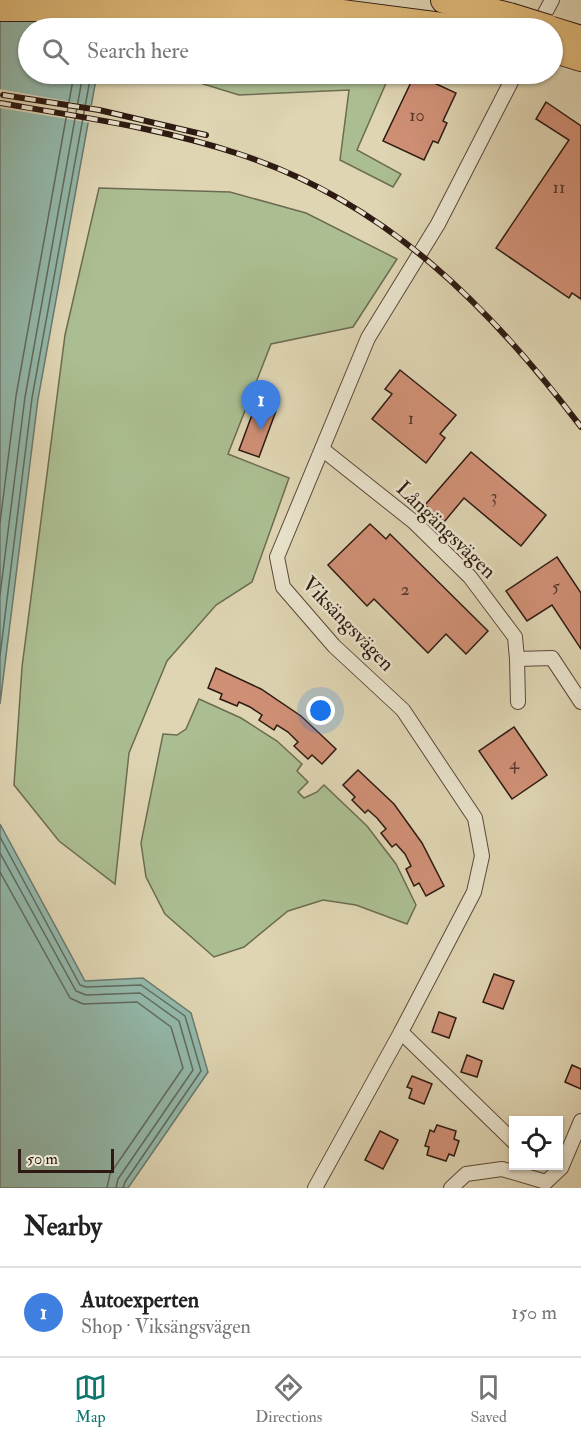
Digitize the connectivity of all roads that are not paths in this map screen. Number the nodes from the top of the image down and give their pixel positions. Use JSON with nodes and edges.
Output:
{"nodes":[{"id":1,"x":444,"y":0,"type":"edge"},
{"id":2,"x":552,"y":0,"type":"edge"},
{"id":3,"x":0,"y":8,"type":"edge"},
{"id":4,"x":380,"y":18,"type":"edge"},
{"id":5,"x":515,"y":18,"type":"edge"},
{"id":6,"x":542,"y":18,"type":"edge"},
{"id":7,"x":563,"y":33,"type":"edge"},
{"id":8,"x":581,"y":39,"type":"edge"},
{"id":9,"x":563,"y":52,"type":"edge"},
{"id":10,"x":581,"y":58,"type":"edge"},
{"id":11,"x":510,"y":84,"type":"edge"},
{"id":12,"x":322,"y":449,"type":"junction"},
{"id":13,"x":517,"y":659,"type":"junction"},
{"id":14,"x":518,"y":702,"type":"dead end"},
{"id":15,"x":581,"y":702,"type":"edge"},
{"id":16,"x":401,"y":1032,"type":"junction"},
{"id":17,"x":581,"y":1121,"type":"edge"},
{"id":18,"x":509,"y":1138,"type":"edge"},
{"id":19,"x":537,"y":1170,"type":"edge"},
{"id":20,"x":548,"y":1185,"type":"edge"},
{"id":21,"x":315,"y":1188,"type":"edge"},
{"id":22,"x":451,"y":1188,"type":"edge"}],
"edges":[{"from":1,"to":5,"type":"highway","bridge":true},
{"from":2,"to":6,"type":"street"},
{"from":3,"to":4,"type":"highway"},
{"from":7,"to":8,"type":"highway"},
{"from":9,"to":10,"type":"highway"},
{"from":11,"to":12,"type":"street","name":"Viksängsvägen"},
{"from":12,"to":13,"type":"street","name":"Långängsvägen"},
{"from":12,"to":16,"type":"street","name":"Viksängsvägen"},
{"from":13,"to":14,"type":"street","name":"Långängsvägen"},
{"from":13,"to":15,"type":"street"},
{"from":16,"to":18,"type":"street"},
{"from":16,"to":21,"type":"street","name":"Viksängsvägen"},
{"from":17,"to":20,"type":"street"},
{"from":19,"to":20,"type":"street"},
{"from":20,"to":22,"type":"street"}]}
